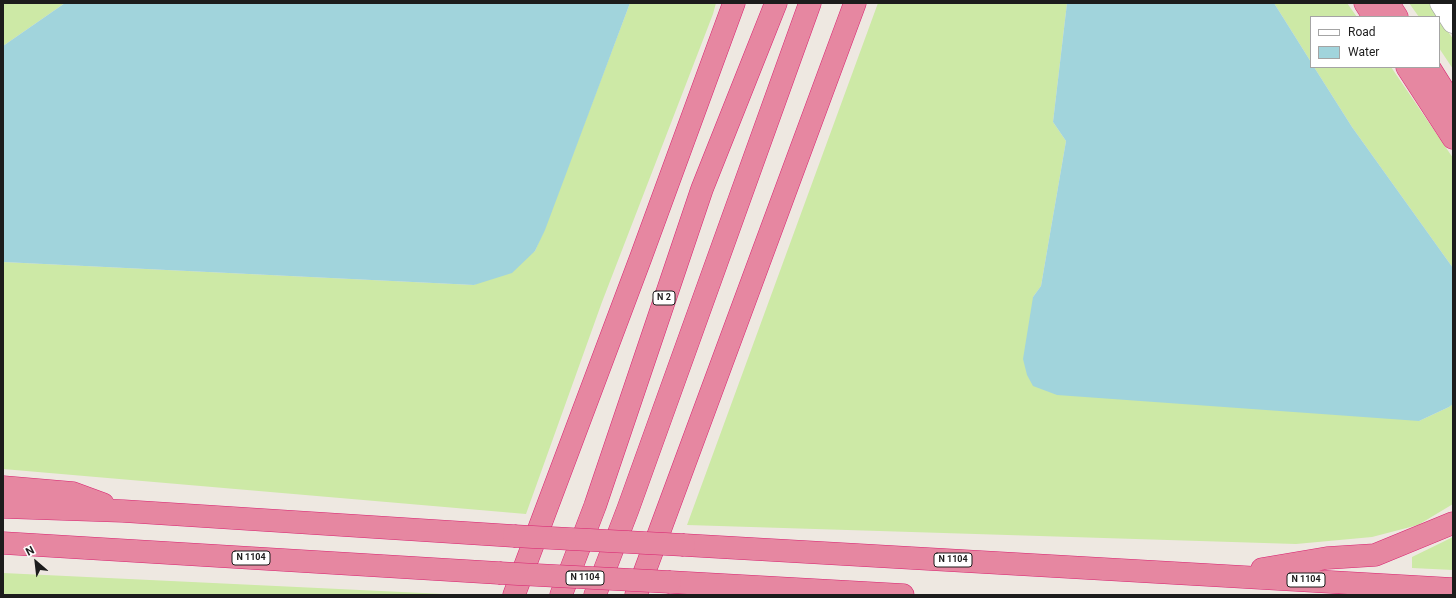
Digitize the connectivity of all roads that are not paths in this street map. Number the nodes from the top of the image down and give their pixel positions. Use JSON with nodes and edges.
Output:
{"nodes":[{"id":1,"x":734,"y":3,"type":"edge"},
{"id":2,"x":776,"y":3,"type":"edge"},
{"id":3,"x":810,"y":3,"type":"edge"},
{"id":4,"x":855,"y":3,"type":"edge"},
{"id":5,"x":1365,"y":3,"type":"edge"},
{"id":6,"x":1388,"y":3,"type":"edge"},
{"id":7,"x":1441,"y":3,"type":"edge"},
{"id":8,"x":1373,"y":16,"type":"edge"},
{"id":9,"x":1396,"y":16,"type":"edge"},
{"id":10,"x":1453,"y":22,"type":"edge"},
{"id":11,"x":1408,"y":68,"type":"edge"},
{"id":12,"x":1429,"y":68,"type":"edge"},
{"id":13,"x":1453,"y":105,"type":"edge"},
{"id":14,"x":1453,"y":138,"type":"edge"},
{"id":15,"x":3,"y":487,"type":"edge"},
{"id":16,"x":3,"y":507,"type":"edge"},
{"id":17,"x":123,"y":511,"type":"junction"},
{"id":18,"x":1453,"y":522,"type":"edge"},
{"id":19,"x":3,"y":543,"type":"edge"},
{"id":20,"x":1223,"y":575,"type":"junction"},
{"id":21,"x":1453,"y":589,"type":"edge"},
{"id":22,"x":514,"y":595,"type":"edge"},
{"id":23,"x":561,"y":595,"type":"edge"},
{"id":24,"x":595,"y":595,"type":"edge"},
{"id":25,"x":636,"y":595,"type":"edge"},
{"id":26,"x":903,"y":595,"type":"edge"}],
"edges":[{"from":1,"to":22,"type":"highway"},
{"from":2,"to":23,"type":"highway","number":"N 2"},
{"from":3,"to":24,"type":"highway"},
{"from":4,"to":25,"type":"highway"},
{"from":5,"to":8,"type":"highway"},
{"from":6,"to":9,"type":"highway"},
{"from":7,"to":10,"type":"lane"},
{"from":11,"to":14,"type":"highway"},
{"from":12,"to":13,"type":"highway"},
{"from":15,"to":17,"type":"highway"},
{"from":16,"to":17,"type":"highway","number":"N 1104"},
{"from":17,"to":20,"type":"highway","number":"N 1104","bridge":true},
{"from":18,"to":20,"type":"highway"},
{"from":19,"to":26,"type":"highway","number":"N 1104","bridge":true},
{"from":20,"to":21,"type":"highway","number":"N 1104"}]}
